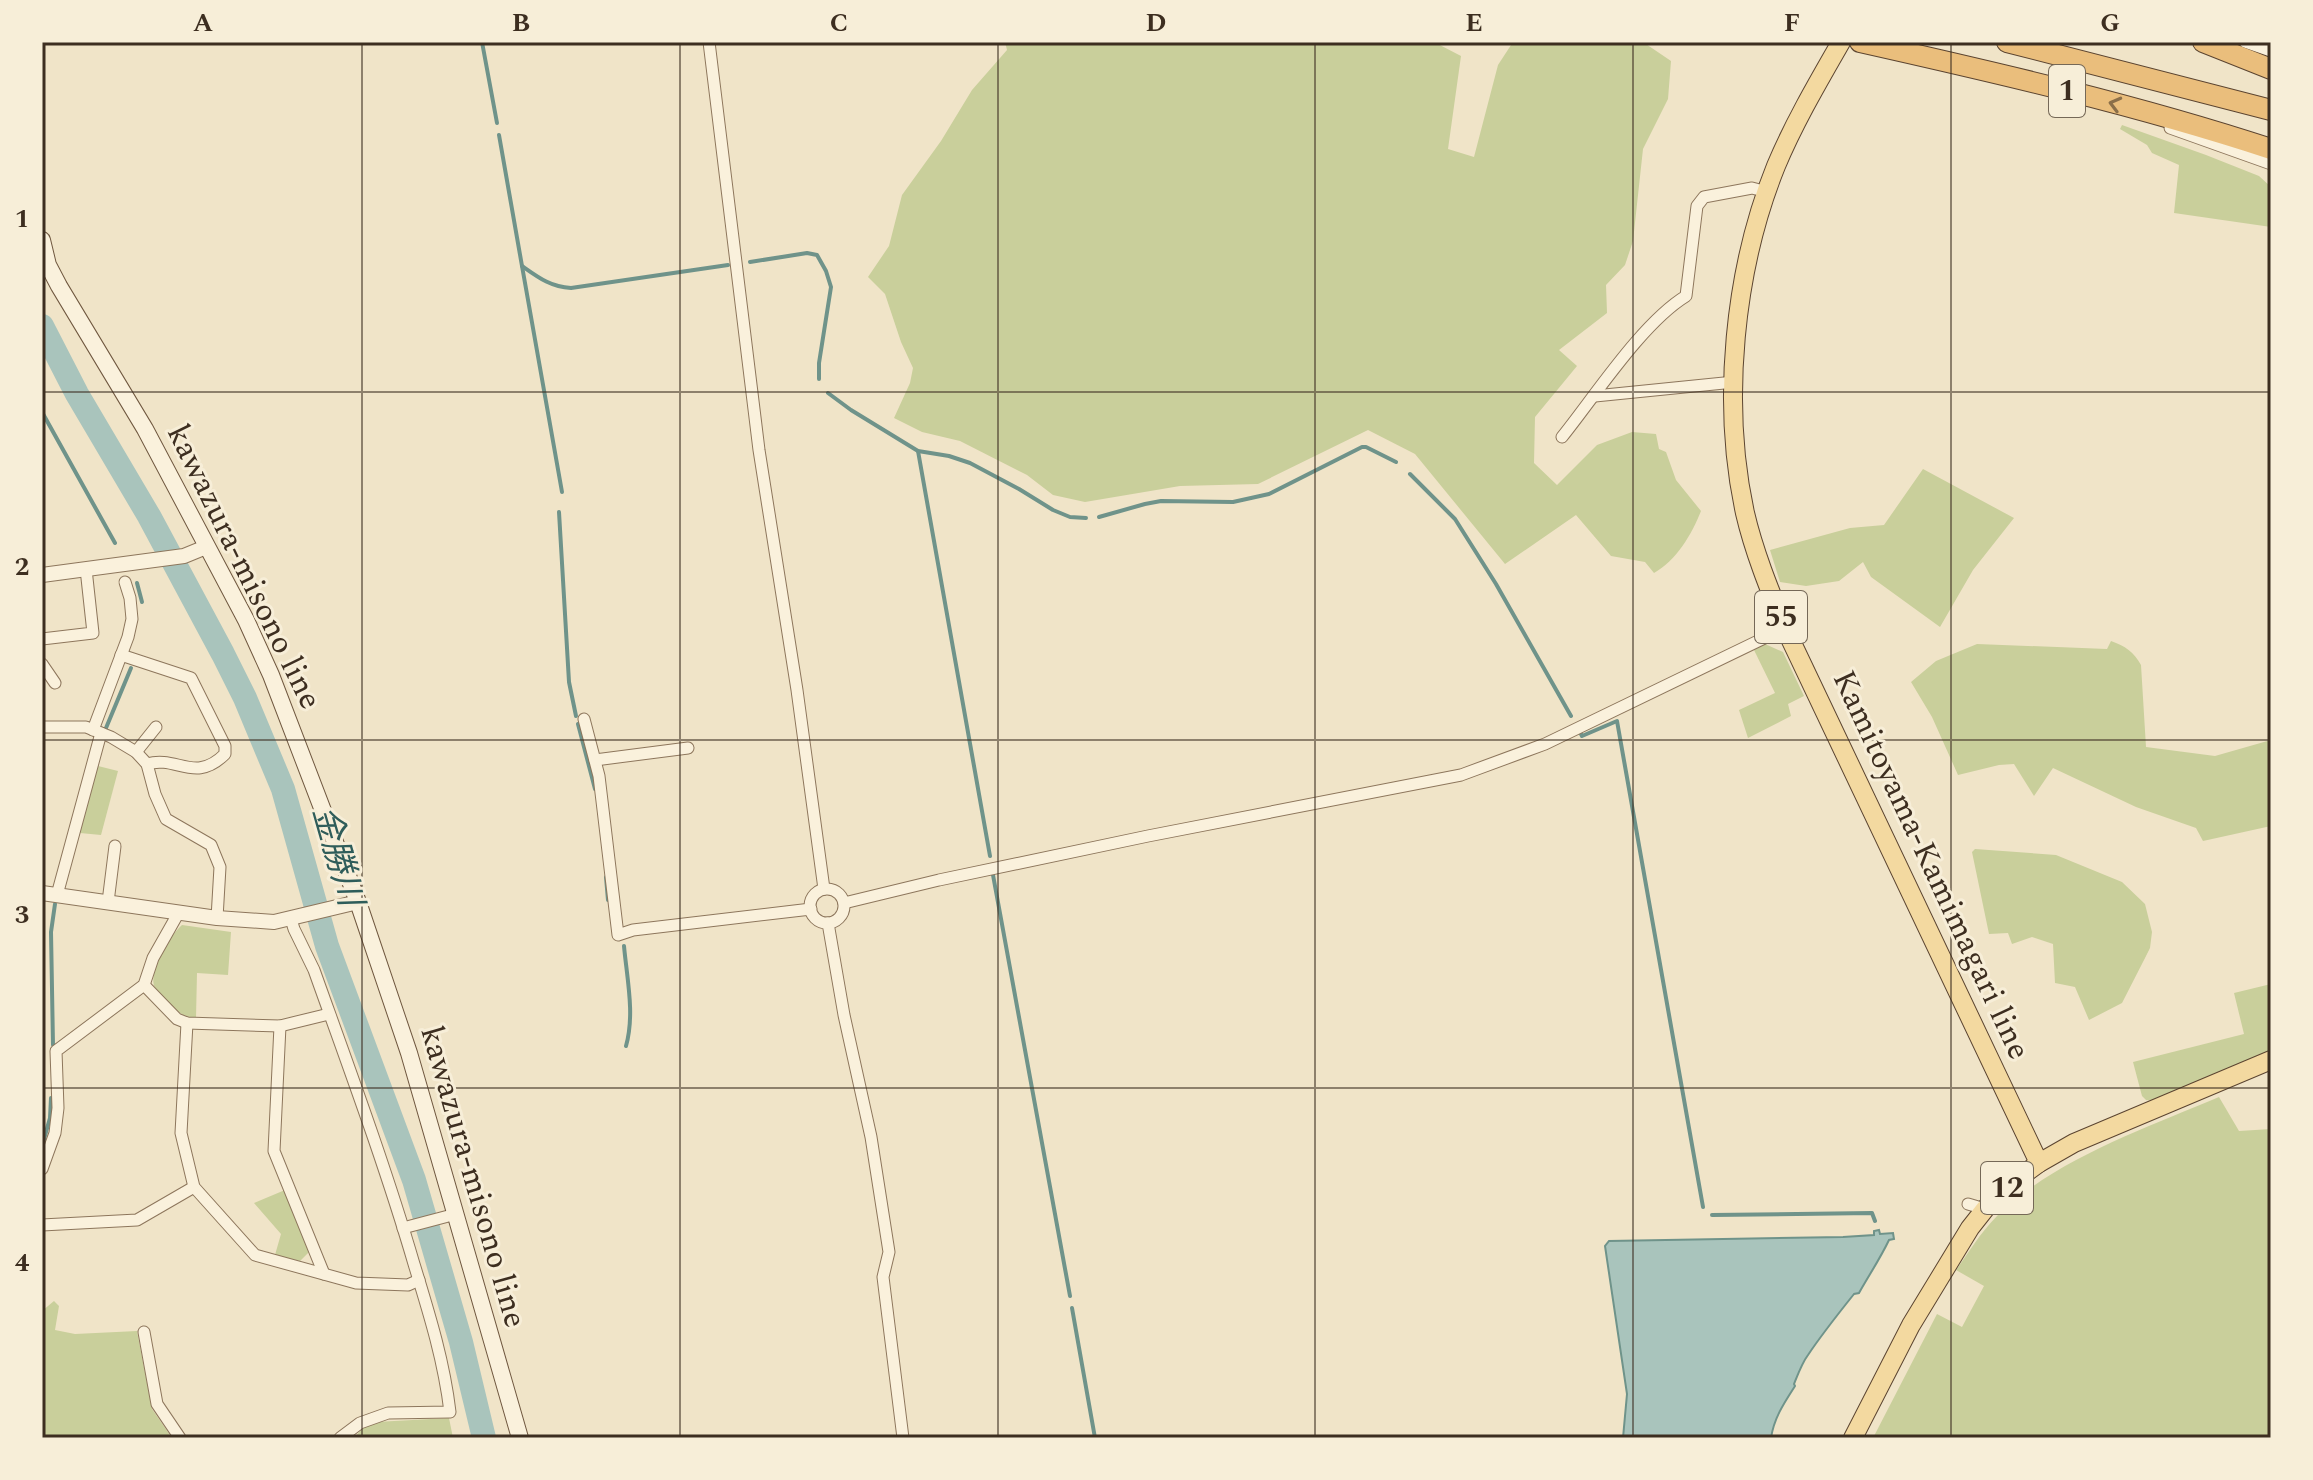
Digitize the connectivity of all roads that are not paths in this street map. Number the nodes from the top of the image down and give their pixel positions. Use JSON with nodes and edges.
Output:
{"nodes":[{"id":1,"x":709,"y":42,"type":"edge"},
{"id":2,"x":1841,"y":42,"type":"edge"},
{"id":3,"x":1860,"y":42,"type":"edge"},
{"id":4,"x":2007,"y":42,"type":"edge"},
{"id":5,"x":2203,"y":42,"type":"edge"},
{"id":6,"x":2245,"y":42,"type":"edge"},
{"id":7,"x":2271,"y":51,"type":"edge"},
{"id":8,"x":2271,"y":69,"type":"edge"},
{"id":9,"x":2271,"y":110,"type":"edge"},
{"id":10,"x":2146,"y":112,"type":"junction"},
{"id":11,"x":2271,"y":149,"type":"edge"},
{"id":12,"x":2271,"y":164,"type":"edge"},
{"id":13,"x":1767,"y":192,"type":"junction"},
{"id":14,"x":42,"y":240,"type":"edge"},
{"id":15,"x":1734,"y":382,"type":"junction"},
{"id":16,"x":1595,"y":396,"type":"junction"},
{"id":17,"x":1562,"y":437,"type":"dead end"},
{"id":18,"x":202,"y":549,"type":"junction"},
{"id":19,"x":86,"y":569,"type":"junction"},
{"id":20,"x":42,"y":575,"type":"edge"},
{"id":21,"x":125,"y":582,"type":"dead end"},
{"id":22,"x":1785,"y":628,"type":"junction"},
{"id":23,"x":42,"y":639,"type":"edge"},
{"id":24,"x":121,"y":655,"type":"junction"},
{"id":25,"x":42,"y":664,"type":"edge"},
{"id":26,"x":55,"y":683,"type":"dead end"},
{"id":27,"x":584,"y":719,"type":"dead end"},
{"id":28,"x":42,"y":727,"type":"edge"},
{"id":29,"x":156,"y":727,"type":"dead end"},
{"id":30,"x":97,"y":731,"type":"junction"},
{"id":31,"x":688,"y":748,"type":"dead end"},
{"id":32,"x":136,"y":752,"type":"junction"},
{"id":33,"x":595,"y":760,"type":"junction"},
{"id":34,"x":147,"y":764,"type":"junction"},
{"id":35,"x":115,"y":846,"type":"dead end"},
{"id":36,"x":824,"y":889,"type":"junction"},
{"id":37,"x":50,"y":894,"type":"edge"},
{"id":38,"x":108,"y":902,"type":"junction"},
{"id":39,"x":358,"y":902,"type":"junction"},
{"id":40,"x":844,"y":903,"type":"junction"},
{"id":41,"x":811,"y":909,"type":"junction"},
{"id":42,"x":179,"y":912,"type":"junction"},
{"id":43,"x":217,"y":918,"type":"junction"},
{"id":44,"x":295,"y":918,"type":"junction"},
{"id":45,"x":828,"y":923,"type":"junction"},
{"id":46,"x":144,"y":985,"type":"junction"},
{"id":47,"x":329,"y":1014,"type":"junction"},
{"id":48,"x":187,"y":1023,"type":"junction"},
{"id":49,"x":280,"y":1026,"type":"junction"},
{"id":50,"x":2271,"y":1060,"type":"edge"},
{"id":51,"x":42,"y":1093,"type":"edge"},
{"id":52,"x":58,"y":1093,"type":"junction"},
{"id":53,"x":2039,"y":1163,"type":"junction"},
{"id":54,"x":42,"y":1169,"type":"edge"},
{"id":55,"x":194,"y":1187,"type":"junction"},
{"id":56,"x":453,"y":1214,"type":"junction"},
{"id":57,"x":42,"y":1225,"type":"edge"},
{"id":58,"x":406,"y":1227,"type":"junction"},
{"id":59,"x":324,"y":1274,"type":"junction"},
{"id":60,"x":419,"y":1280,"type":"junction"},
{"id":61,"x":144,"y":1332,"type":"dead end"},
{"id":62,"x":180,"y":1438,"type":"edge"},
{"id":63,"x":340,"y":1438,"type":"edge"},
{"id":64,"x":520,"y":1438,"type":"edge"},
{"id":65,"x":903,"y":1438,"type":"edge"},
{"id":66,"x":1853,"y":1438,"type":"edge"}],
"edges":[{"from":1,"to":36,"type":"street"},
{"from":2,"to":13,"type":"main road","name":"Kamitoyama-Kamimagari line","number":"55"},
{"from":10,"to":3,"type":"highway","number":"1","one_way":true},
{"from":4,"to":9,"type":"highway","number":"1"},
{"from":5,"to":8,"type":"highway"},
{"from":6,"to":7,"type":"street"},
{"from":10,"to":11,"type":"highway","number":"1"},
{"from":10,"to":12,"type":"street"},
{"from":13,"to":15,"type":"main road","name":"Kamitoyama-Kamimagari line","number":"55"},
{"from":13,"to":16,"type":"street"},
{"from":14,"to":18,"type":"main road","name":"kawazura-misono line"},
{"from":15,"to":16,"type":"street"},
{"from":15,"to":22,"type":"main road","name":"Kamitoyama-Kamimagari line","number":"55"},
{"from":16,"to":17,"type":"street"},
{"from":18,"to":19,"type":"street"},
{"from":18,"to":39,"type":"main road","name":"kawazura-misono line"},
{"from":19,"to":20,"type":"street"},
{"from":19,"to":23,"type":"street"},
{"from":21,"to":24,"type":"street"},
{"from":22,"to":40,"type":"street"},
{"from":22,"to":53,"type":"main road","name":"Kamitoyama-Kamimagari line","number":"55"},
{"from":24,"to":30,"type":"street"},
{"from":24,"to":34,"type":"street"},
{"from":25,"to":26,"type":"street"},
{"from":27,"to":33,"type":"street"},
{"from":28,"to":30,"type":"street"},
{"from":29,"to":32,"type":"street"},
{"from":30,"to":32,"type":"street"},
{"from":30,"to":37,"type":"street"},
{"from":31,"to":33,"type":"street"},
{"from":32,"to":34,"type":"street"},
{"from":33,"to":41,"type":"street"},
{"from":34,"to":43,"type":"street"},
{"from":35,"to":38,"type":"street"},
{"from":36,"to":40,"type":"street"},
{"from":36,"to":41,"type":"street"},
{"from":37,"to":38,"type":"street"},
{"from":38,"to":42,"type":"street"},
{"from":39,"to":44,"type":"street"},
{"from":39,"to":56,"type":"main road","name":"kawazura-misono line"},
{"from":40,"to":45,"type":"street"},
{"from":41,"to":45,"type":"street"},
{"from":42,"to":43,"type":"street"},
{"from":42,"to":46,"type":"street"},
{"from":43,"to":44,"type":"street"},
{"from":44,"to":47,"type":"street"},
{"from":45,"to":65,"type":"street"},
{"from":46,"to":48,"type":"street"},
{"from":46,"to":52,"type":"street"},
{"from":47,"to":49,"type":"street"},
{"from":47,"to":58,"type":"street"},
{"from":48,"to":49,"type":"street"},
{"from":48,"to":55,"type":"street"},
{"from":49,"to":59,"type":"street"},
{"from":50,"to":53,"type":"main road","number":"12"},
{"from":51,"to":52,"type":"street"},
{"from":52,"to":54,"type":"street"},
{"from":53,"to":66,"type":"main road","number":"12"},
{"from":55,"to":57,"type":"street"},
{"from":55,"to":59,"type":"street"},
{"from":56,"to":58,"type":"street"},
{"from":56,"to":64,"type":"main road","name":"kawazura-misono line"},
{"from":58,"to":60,"type":"street"},
{"from":59,"to":60,"type":"street"},
{"from":60,"to":63,"type":"street"},
{"from":61,"to":62,"type":"street"}]}
